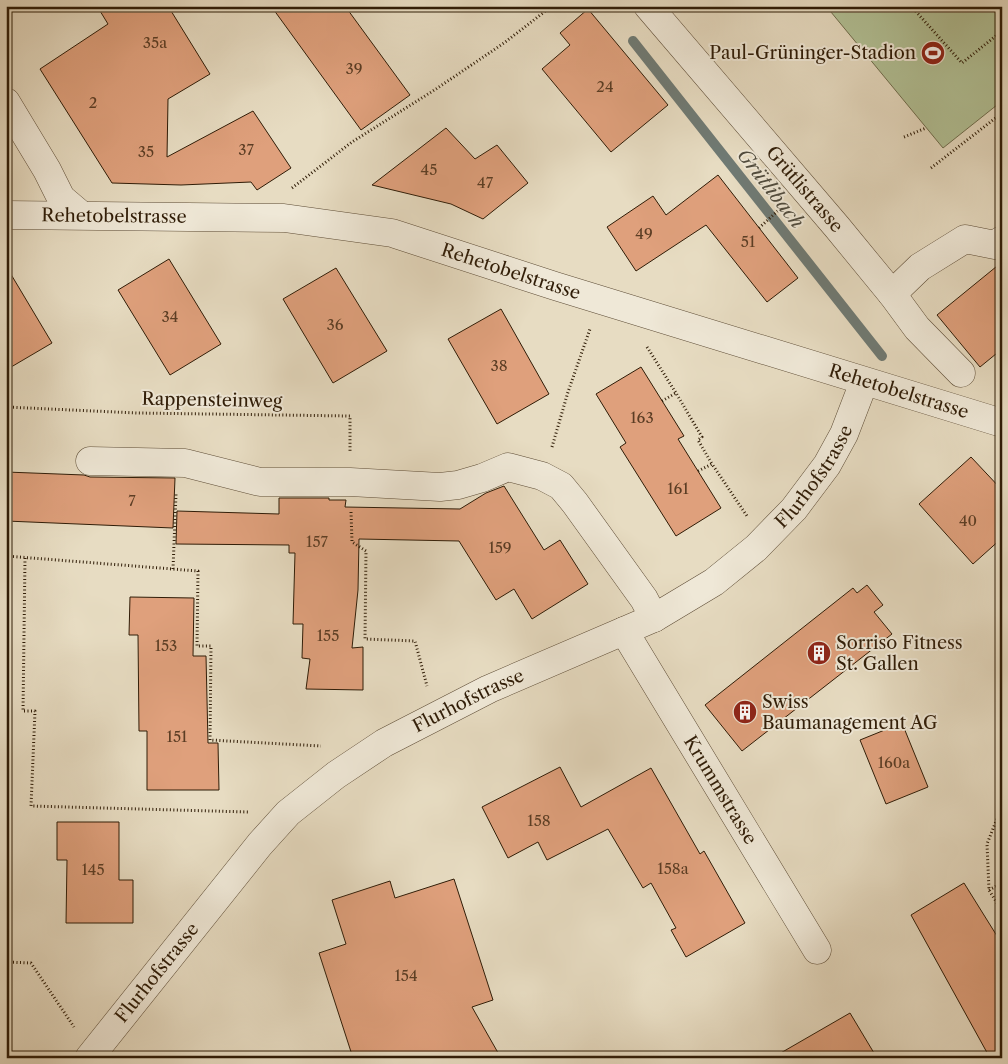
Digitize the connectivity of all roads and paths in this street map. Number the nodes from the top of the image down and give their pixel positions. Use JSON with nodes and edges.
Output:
{"nodes":[{"id":1,"x":9,"y":6,"type":"edge"},
{"id":2,"x":552,"y":6,"type":"edge"},
{"id":3,"x":648,"y":6,"type":"edge"},
{"id":4,"x":911,"y":6,"type":"edge"},
{"id":5,"x":6,"y":10,"type":"edge"},
{"id":6,"x":1002,"y":31,"type":"edge"},
{"id":7,"x":6,"y":102,"type":"edge"},
{"id":8,"x":1002,"y":113,"type":"edge"},
{"id":9,"x":926,"y":128,"type":"dead end"},
{"id":10,"x":904,"y":138,"type":"dead end"},
{"id":11,"x":931,"y":168,"type":"dead end"},
{"id":12,"x":288,"y":190,"type":"dead end"},
{"id":13,"x":788,"y":201,"type":"dead end"},
{"id":14,"x":6,"y":215,"type":"edge"},
{"id":15,"x":81,"y":215,"type":"junction"},
{"id":16,"x":759,"y":228,"type":"dead end"},
{"id":17,"x":1002,"y":240,"type":"edge"},
{"id":18,"x":892,"y":294,"type":"junction"},
{"id":19,"x":590,"y":328,"type":"dead end"},
{"id":20,"x":657,"y":366,"type":"dead end"},
{"id":21,"x":961,"y":373,"type":"dead end"},
{"id":22,"x":864,"y":382,"type":"junction"},
{"id":23,"x":676,"y":393,"type":"junction"},
{"id":24,"x":662,"y":401,"type":"dead end"},
{"id":25,"x":6,"y":407,"type":"edge"},
{"id":26,"x":1002,"y":423,"type":"edge"},
{"id":27,"x":550,"y":453,"type":"dead end"},
{"id":28,"x":90,"y":461,"type":"dead end"},
{"id":29,"x":712,"y":464,"type":"junction"},
{"id":30,"x":698,"y":471,"type":"dead end"},
{"id":31,"x":350,"y":482,"type":"junction"},
{"id":32,"x":175,"y":504,"type":"dead end"},
{"id":33,"x":352,"y":516,"type":"dead end"},
{"id":34,"x":750,"y":520,"type":"dead end"},
{"id":35,"x":6,"y":556,"type":"edge"},
{"id":36,"x":25,"y":558,"type":"junction"},
{"id":37,"x":173,"y":569,"type":"junction"},
{"id":38,"x":654,"y":618,"type":"junction"},
{"id":39,"x":624,"y":632,"type":"junction"},
{"id":40,"x":429,"y":693,"type":"dead end"},
{"id":41,"x":326,"y":747,"type":"dead end"},
{"id":42,"x":1002,"y":806,"type":"edge"},
{"id":43,"x":235,"y":812,"type":"dead end"},
{"id":44,"x":1002,"y":884,"type":"edge"},
{"id":45,"x":989,"y":890,"type":"junction"},
{"id":46,"x":1002,"y":911,"type":"edge"},
{"id":47,"x":817,"y":950,"type":"dead end"},
{"id":48,"x":6,"y":962,"type":"edge"},
{"id":49,"x":68,"y":1020,"type":"dead end"},
{"id":50,"x":89,"y":1058,"type":"edge"}],
"edges":[{"from":1,"to":5,"type":"path"},
{"from":2,"to":12,"type":"path"},
{"from":3,"to":18,"type":"street","name":"Grütlistrasse"},
{"from":4,"to":6,"type":"path"},
{"from":7,"to":15,"type":"street"},
{"from":8,"to":11,"type":"path"},
{"from":9,"to":10,"type":"path"},
{"from":13,"to":16,"type":"path"},
{"from":14,"to":15,"type":"street","name":"Rehetobelstrasse"},
{"from":15,"to":22,"type":"street","name":"Rehetobelstrasse"},
{"from":17,"to":18,"type":"street"},
{"from":18,"to":21,"type":"street","name":"Grütlistrasse"},
{"from":19,"to":27,"type":"path"},
{"from":20,"to":23,"type":"path"},
{"from":22,"to":26,"type":"street","name":"Rehetobelstrasse"},
{"from":22,"to":38,"type":"street","name":"Flurhofstrasse"},
{"from":23,"to":24,"type":"path"},
{"from":23,"to":29,"type":"path"},
{"from":25,"to":31,"type":"path","name":"Rappensteinweg"},
{"from":28,"to":31,"type":"street"},
{"from":29,"to":30,"type":"path"},
{"from":29,"to":34,"type":"path"},
{"from":31,"to":38,"type":"street"},
{"from":32,"to":37,"type":"path"},
{"from":33,"to":40,"type":"path"},
{"from":35,"to":36,"type":"path"},
{"from":36,"to":37,"type":"path"},
{"from":36,"to":43,"type":"path"},
{"from":37,"to":41,"type":"path"},
{"from":38,"to":39,"type":"street","name":"Flurhofstrasse"},
{"from":39,"to":47,"type":"street","name":"Krummstrasse"},
{"from":39,"to":50,"type":"street","name":"Flurhofstrasse"},
{"from":42,"to":45,"type":"path"},
{"from":44,"to":45,"type":"path"},
{"from":45,"to":46,"type":"path"},
{"from":48,"to":49,"type":"path"}]}
